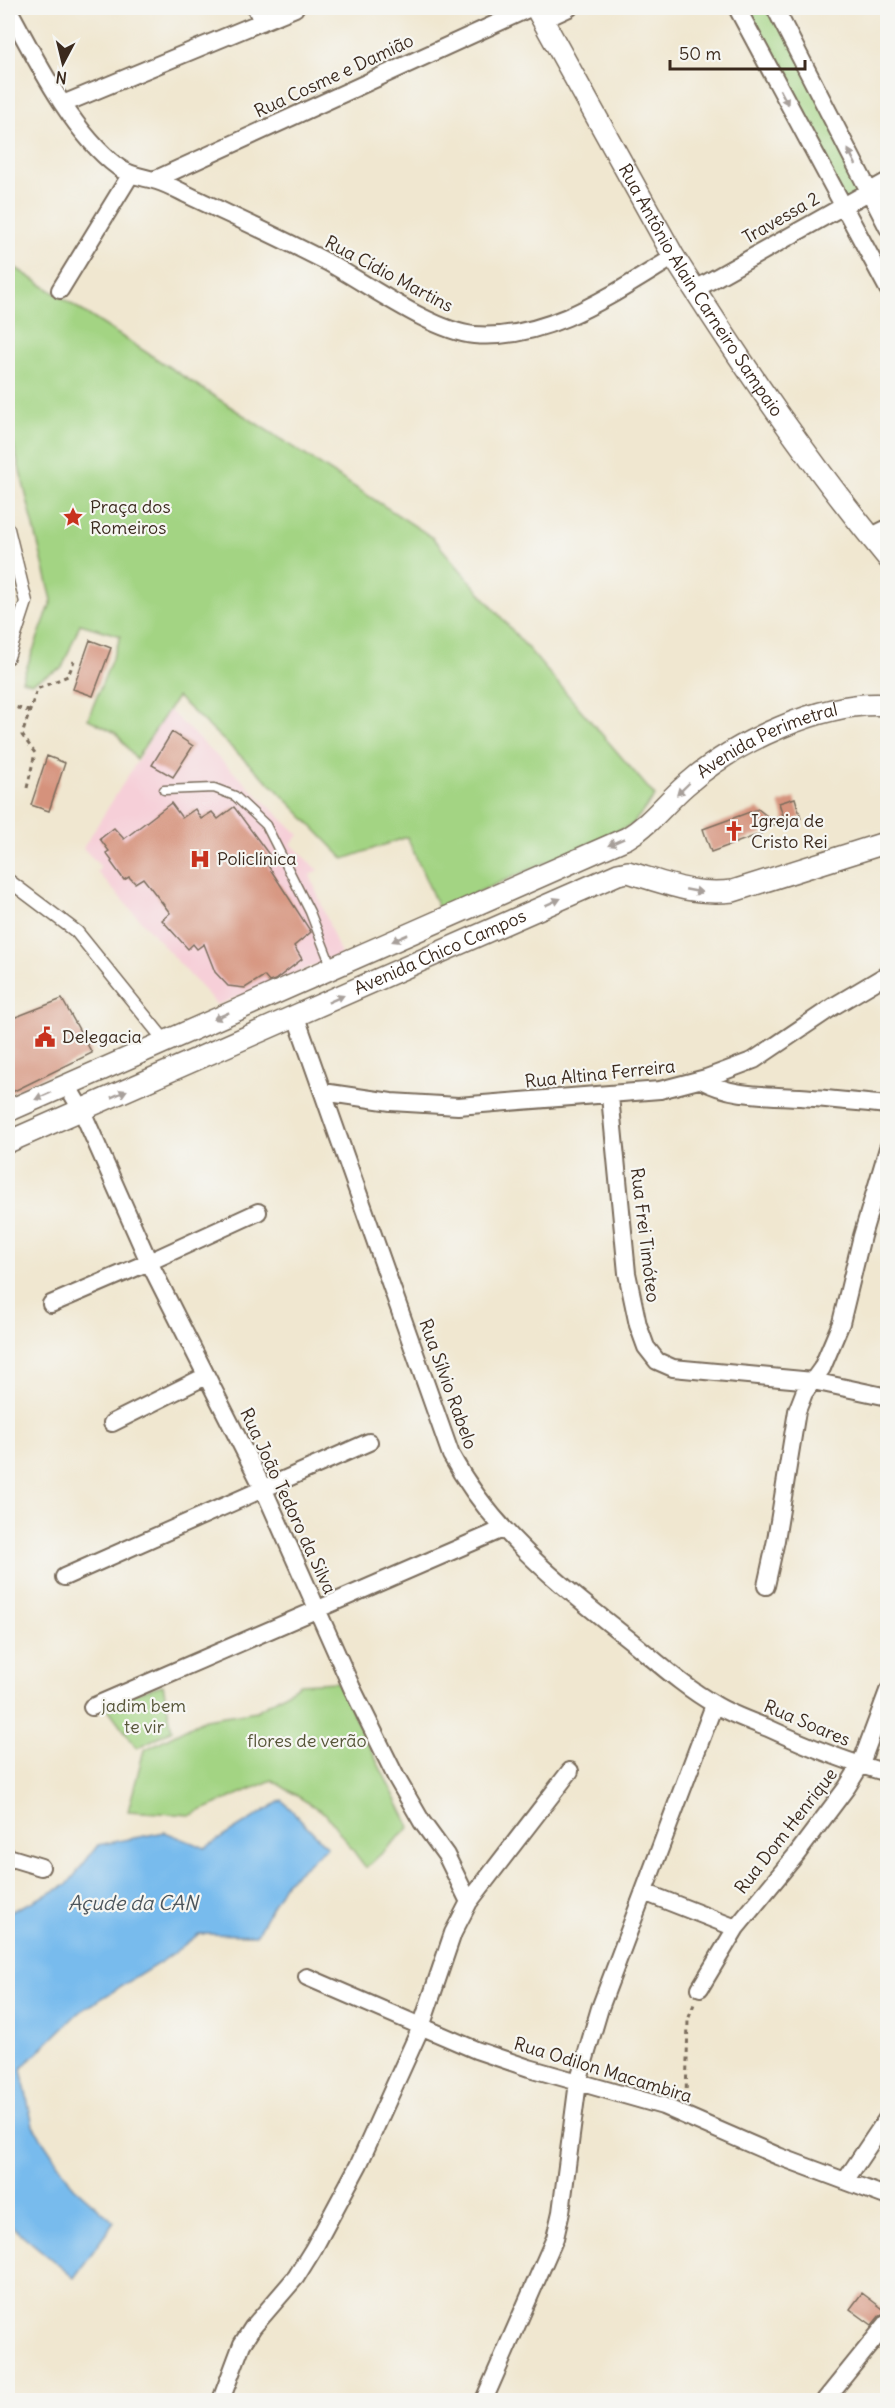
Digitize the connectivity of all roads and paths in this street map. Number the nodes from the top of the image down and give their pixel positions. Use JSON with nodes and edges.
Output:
{"nodes":[{"id":1,"x":8,"y":8,"type":"edge"},
{"id":2,"x":295,"y":8,"type":"edge"},
{"id":3,"x":569,"y":8,"type":"edge"},
{"id":4,"x":737,"y":8,"type":"edge"},
{"id":5,"x":775,"y":8,"type":"edge"},
{"id":6,"x":536,"y":12,"type":"edge"},
{"id":7,"x":259,"y":15,"type":"edge"},
{"id":8,"x":63,"y":104,"type":"junction"},
{"id":9,"x":131,"y":174,"type":"junction"},
{"id":10,"x":154,"y":180,"type":"junction"},
{"id":11,"x":888,"y":181,"type":"edge"},
{"id":12,"x":868,"y":191,"type":"junction"},
{"id":13,"x":842,"y":205,"type":"junction"},
{"id":14,"x":888,"y":228,"type":"edge"},
{"id":15,"x":674,"y":257,"type":"junction"},
{"id":16,"x":888,"y":289,"type":"edge"},
{"id":17,"x":694,"y":290,"type":"junction"},
{"id":18,"x":60,"y":291,"type":"dead end"},
{"id":19,"x":8,"y":529,"type":"edge"},
{"id":20,"x":879,"y":532,"type":"edge"},
{"id":21,"x":888,"y":558,"type":"edge"},
{"id":22,"x":8,"y":657,"type":"edge"},
{"id":23,"x":74,"y":661,"type":"dead end"},
{"id":24,"x":8,"y":705,"type":"edge"},
{"id":25,"x":888,"y":705,"type":"edge"},
{"id":26,"x":29,"y":711,"type":"junction"},
{"id":27,"x":27,"y":788,"type":"dead end"},
{"id":28,"x":164,"y":790,"type":"dead end"},
{"id":29,"x":663,"y":809,"type":"joint"},
{"id":30,"x":888,"y":842,"type":"edge"},
{"id":31,"x":8,"y":880,"type":"edge"},
{"id":32,"x":424,"y":927,"type":"junction"},
{"id":33,"x":436,"y":955,"type":"junction"},
{"id":34,"x":332,"y":969,"type":"junction"},
{"id":35,"x":888,"y":974,"type":"edge"},
{"id":36,"x":296,"y":1017,"type":"junction"},
{"id":37,"x":165,"y":1041,"type":"junction"},
{"id":38,"x":701,"y":1080,"type":"junction"},
{"id":39,"x":67,"y":1085,"type":"junction"},
{"id":40,"x":323,"y":1092,"type":"junction"},
{"id":41,"x":610,"y":1096,"type":"junction"},
{"id":42,"x":888,"y":1105,"type":"edge"},
{"id":43,"x":8,"y":1111,"type":"edge"},
{"id":44,"x":81,"y":1111,"type":"junction"},
{"id":45,"x":8,"y":1142,"type":"edge"},
{"id":46,"x":888,"y":1148,"type":"edge"},
{"id":47,"x":258,"y":1212,"type":"dead end"},
{"id":48,"x":150,"y":1262,"type":"junction"},
{"id":49,"x":51,"y":1304,"type":"dead end"},
{"id":50,"x":206,"y":1376,"type":"junction"},
{"id":51,"x":813,"y":1381,"type":"junction"},
{"id":52,"x":888,"y":1397,"type":"edge"},
{"id":53,"x":112,"y":1423,"type":"dead end"},
{"id":54,"x":369,"y":1442,"type":"dead end"},
{"id":55,"x":264,"y":1490,"type":"junction"},
{"id":56,"x":503,"y":1529,"type":"junction"},
{"id":57,"x":64,"y":1577,"type":"dead end"},
{"id":58,"x":766,"y":1586,"type":"dead end"},
{"id":59,"x":318,"y":1610,"type":"junction"},
{"id":60,"x":888,"y":1691,"type":"edge"},
{"id":61,"x":714,"y":1705,"type":"junction"},
{"id":62,"x":92,"y":1707,"type":"dead end"},
{"id":63,"x":860,"y":1766,"type":"junction"},
{"id":64,"x":570,"y":1771,"type":"dead end"},
{"id":65,"x":888,"y":1773,"type":"edge"},
{"id":66,"x":8,"y":1857,"type":"edge"},
{"id":67,"x":41,"y":1867,"type":"dead end"},
{"id":68,"x":644,"y":1892,"type":"junction"},
{"id":69,"x":469,"y":1902,"type":"junction"},
{"id":70,"x":736,"y":1928,"type":"junction"},
{"id":71,"x":308,"y":1977,"type":"dead end"},
{"id":72,"x":700,"y":1988,"type":"joint"},
{"id":73,"x":421,"y":2027,"type":"junction"},
{"id":74,"x":578,"y":2082,"type":"junction"},
{"id":75,"x":686,"y":2115,"type":"junction"},
{"id":76,"x":888,"y":2117,"type":"edge"},
{"id":77,"x":845,"y":2181,"type":"junction"},
{"id":78,"x":888,"y":2197,"type":"edge"},
{"id":79,"x":888,"y":2322,"type":"edge"},
{"id":80,"x":220,"y":2400,"type":"edge"},
{"id":81,"x":484,"y":2400,"type":"edge"},
{"id":82,"x":825,"y":2400,"type":"edge"}],
"edges":[{"from":1,"to":8,"type":"street"},
{"from":2,"to":7,"type":"street"},
{"from":3,"to":6,"type":"street","name":"Rua Cosme e Damião"},
{"from":4,"to":13,"type":"street","one_way":true},
{"from":12,"to":5,"type":"street","one_way":true},
{"from":6,"to":10,"type":"street","name":"Rua Cosme e Damião"},
{"from":6,"to":15,"type":"street","name":"Rua Antônio Alain Carneiro Sampaio"},
{"from":7,"to":8,"type":"street"},
{"from":8,"to":9,"type":"street"},
{"from":9,"to":10,"type":"street","name":"Rua Cídio Martins"},
{"from":9,"to":18,"type":"street"},
{"from":10,"to":15,"type":"street","name":"Rua Cídio Martins"},
{"from":11,"to":12,"type":"street","name":"Travessa 2"},
{"from":12,"to":13,"type":"street","name":"Travessa 2"},
{"from":12,"to":14,"type":"street"},
{"from":13,"to":16,"type":"street"},
{"from":13,"to":17,"type":"street","name":"Travessa 2"},
{"from":15,"to":17,"type":"street","name":"Rua Antônio Alain Carneiro Sampaio"},
{"from":17,"to":20,"type":"street","name":"Rua Antônio Alain Carneiro Sampaio"},
{"from":19,"to":22,"type":"street"},
{"from":20,"to":21,"type":"street","name":"Rua Antônio Alain Carneiro Sampaio"},
{"from":23,"to":26,"type":"path"},
{"from":24,"to":26,"type":"path"},
{"from":25,"to":29,"type":"street","name":"Avenida Perimetral","one_way":true},
{"from":26,"to":27,"type":"path"},
{"from":28,"to":34,"type":"lane"},
{"from":29,"to":32,"type":"street","name":"Avenida Chico Campos","one_way":true},
{"from":33,"to":30,"type":"street","name":"Avenida Chico Campos","one_way":true},
{"from":31,"to":37,"type":"street"},
{"from":32,"to":33,"type":"street"},
{"from":32,"to":34,"type":"street","name":"Avenida Chico Campos","one_way":true},
{"from":36,"to":33,"type":"street","name":"Avenida Chico Campos","one_way":true},
{"from":34,"to":37,"type":"street","name":"Avenida Chico Campos","one_way":true},
{"from":35,"to":38,"type":"street","name":"Rua Altina Ferreira"},
{"from":36,"to":40,"type":"street","name":"Rua Sílvio Rabelo"},
{"from":44,"to":36,"type":"street","name":"Avenida Chico Campos","one_way":true},
{"from":37,"to":39,"type":"street","name":"Avenida Chico Campos"},
{"from":38,"to":41,"type":"street","name":"Rua Altina Ferreira"},
{"from":38,"to":42,"type":"street"},
{"from":39,"to":43,"type":"street","name":"Avenida Chico Campos","one_way":true},
{"from":39,"to":44,"type":"street","name":"Rua João Tedoro da Silva"},
{"from":40,"to":41,"type":"street","name":"Rua Altina Ferreira"},
{"from":40,"to":56,"type":"street","name":"Rua Sílvio Rabelo"},
{"from":41,"to":51,"type":"street","name":"Rua Frei Timóteo"},
{"from":44,"to":45,"type":"street","name":"Avenida Chico Campos"},
{"from":44,"to":48,"type":"street","name":"Rua João Tedoro da Silva"},
{"from":46,"to":51,"type":"street"},
{"from":47,"to":48,"type":"street"},
{"from":48,"to":49,"type":"street"},
{"from":48,"to":50,"type":"street","name":"Rua João Tedoro da Silva"},
{"from":50,"to":53,"type":"street"},
{"from":50,"to":55,"type":"street","name":"Rua João Tedoro da Silva"},
{"from":51,"to":52,"type":"street","name":"Rua Frei Timóteo"},
{"from":51,"to":58,"type":"street"},
{"from":54,"to":55,"type":"street"},
{"from":55,"to":57,"type":"street"},
{"from":55,"to":59,"type":"street","name":"Rua João Tedoro da Silva"},
{"from":56,"to":59,"type":"street"},
{"from":56,"to":61,"type":"street","name":"Rua Sílvio Rabelo"},
{"from":59,"to":62,"type":"street"},
{"from":59,"to":69,"type":"street","name":"Rua João Tedoro da Silva"},
{"from":60,"to":63,"type":"street","name":"Rua Dom Henrique"},
{"from":61,"to":63,"type":"street","name":"Rua Soares"},
{"from":61,"to":68,"type":"street"},
{"from":63,"to":65,"type":"street","name":"Rua Soares"},
{"from":63,"to":70,"type":"street","name":"Rua Dom Henrique"},
{"from":64,"to":69,"type":"street"},
{"from":66,"to":67,"type":"street"},
{"from":68,"to":70,"type":"street"},
{"from":68,"to":74,"type":"street"},
{"from":69,"to":73,"type":"street"},
{"from":70,"to":72,"type":"street","name":"Rua Dom Henrique"},
{"from":71,"to":73,"type":"street","name":"Rua Odilon Macambira"},
{"from":72,"to":75,"type":"path"},
{"from":73,"to":74,"type":"street","name":"Rua Odilon Macambira"},
{"from":73,"to":80,"type":"street"},
{"from":74,"to":75,"type":"street","name":"Rua Odilon Macambira"},
{"from":74,"to":81,"type":"street"},
{"from":75,"to":77,"type":"street","name":"Rua Odilon Macambira"},
{"from":76,"to":77,"type":"street"},
{"from":77,"to":78,"type":"street","name":"Rua Odilon Macambira"},
{"from":79,"to":82,"type":"street"}]}
